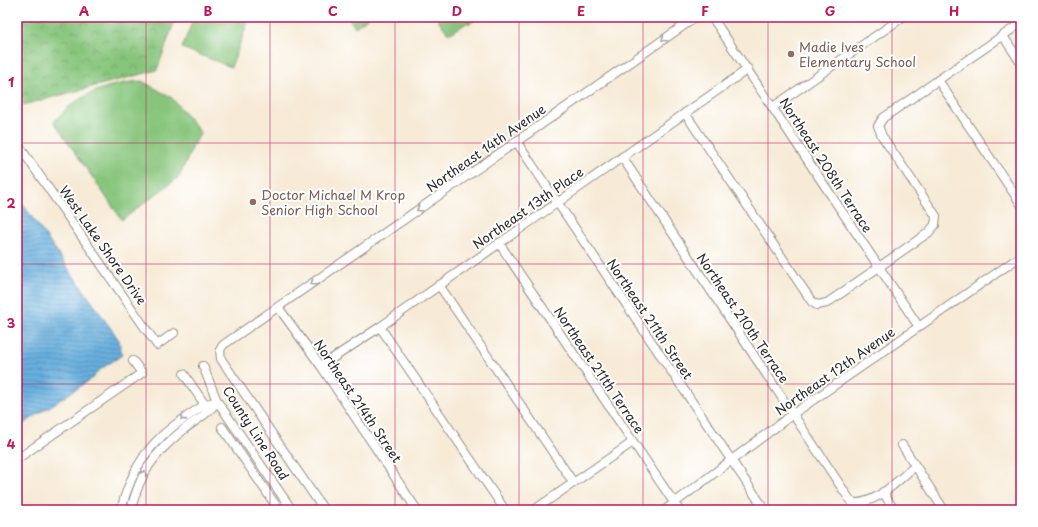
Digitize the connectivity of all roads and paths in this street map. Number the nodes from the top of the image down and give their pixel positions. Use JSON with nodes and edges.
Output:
{"nodes":[{"id":1,"x":696,"y":17,"type":"edge"},
{"id":2,"x":712,"y":17,"type":"edge"},
{"id":3,"x":903,"y":17,"type":"edge"},
{"id":4,"x":1021,"y":23,"type":"edge"},
{"id":5,"x":1003,"y":36,"type":"junction"},
{"id":6,"x":1021,"y":63,"type":"edge"},
{"id":7,"x":748,"y":69,"type":"junction"},
{"id":8,"x":938,"y":80,"type":"junction"},
{"id":9,"x":773,"y":107,"type":"junction"},
{"id":10,"x":685,"y":113,"type":"junction"},
{"id":11,"x":516,"y":141,"type":"junction"},
{"id":12,"x":17,"y":143,"type":"edge"},
{"id":13,"x":622,"y":157,"type":"junction"},
{"id":14,"x":556,"y":202,"type":"junction"},
{"id":15,"x":1021,"y":204,"type":"edge"},
{"id":16,"x":499,"y":243,"type":"junction"},
{"id":17,"x":1021,"y":256,"type":"edge"},
{"id":18,"x":878,"y":267,"type":"junction"},
{"id":19,"x":439,"y":285,"type":"junction"},
{"id":20,"x":278,"y":307,"type":"junction"},
{"id":21,"x":380,"y":327,"type":"junction"},
{"id":22,"x":919,"y":327,"type":"junction"},
{"id":23,"x":174,"y":333,"type":"dead end"},
{"id":24,"x":133,"y":361,"type":"dead end"},
{"id":25,"x":203,"y":366,"type":"dead end"},
{"id":26,"x":321,"y":366,"type":"junction"},
{"id":27,"x":184,"y":374,"type":"dead end"},
{"id":28,"x":217,"y":401,"type":"junction"},
{"id":29,"x":204,"y":404,"type":"junction"},
{"id":30,"x":209,"y":412,"type":"junction"},
{"id":31,"x":793,"y":414,"type":"junction"},
{"id":32,"x":222,"y":427,"type":"dead end"},
{"id":33,"x":633,"y":442,"type":"junction"},
{"id":34,"x":902,"y":445,"type":"dead end"},
{"id":35,"x":17,"y":459,"type":"edge"},
{"id":36,"x":732,"y":461,"type":"junction"},
{"id":37,"x":915,"y":466,"type":"junction"},
{"id":38,"x":573,"y":482,"type":"junction"},
{"id":39,"x":883,"y":492,"type":"junction"},
{"id":40,"x":676,"y":507,"type":"edge"},
{"id":41,"x":121,"y":510,"type":"edge"},
{"id":42,"x":131,"y":510,"type":"edge"},
{"id":43,"x":279,"y":510,"type":"edge"},
{"id":44,"x":292,"y":510,"type":"edge"},
{"id":45,"x":324,"y":510,"type":"edge"},
{"id":46,"x":417,"y":510,"type":"edge"},
{"id":47,"x":504,"y":510,"type":"edge"},
{"id":48,"x":534,"y":510,"type":"edge"},
{"id":49,"x":665,"y":510,"type":"edge"},
{"id":50,"x":765,"y":510,"type":"edge"},
{"id":51,"x":894,"y":510,"type":"edge"},
{"id":52,"x":944,"y":510,"type":"edge"}],
"edges":[{"from":1,"to":11,"type":"street","name":"Northeast 14th Avenue","one_way":true},
{"from":2,"to":7,"type":"street","name":"Northeast 208th Terrace"},
{"from":3,"to":9,"type":"street"},
{"from":4,"to":5,"type":"street"},
{"from":5,"to":6,"type":"street"},
{"from":5,"to":8,"type":"street"},
{"from":7,"to":9,"type":"street","name":"Northeast 208th Terrace"},
{"from":7,"to":10,"type":"street","name":"Northeast 13th Place"},
{"from":8,"to":15,"type":"street"},
{"from":8,"to":18,"type":"street"},
{"from":9,"to":18,"type":"street","name":"Northeast 208th Terrace"},
{"from":10,"to":13,"type":"street","name":"Northeast 13th Place"},
{"from":10,"to":18,"type":"street"},
{"from":11,"to":14,"type":"street","name":"Northeast 211th Street"},
{"from":11,"to":20,"type":"street","name":"Northeast 14th Avenue","one_way":true},
{"from":12,"to":23,"type":"street","name":"West Lake Shore Drive"},
{"from":13,"to":14,"type":"street","name":"Northeast 13th Place"},
{"from":13,"to":31,"type":"street","name":"Northeast 210th Terrace"},
{"from":14,"to":16,"type":"street","name":"Northeast 13th Place"},
{"from":14,"to":36,"type":"street","name":"Northeast 211th Street"},
{"from":16,"to":19,"type":"street","name":"Northeast 13th Place"},
{"from":16,"to":33,"type":"street","name":"Northeast 211th Terrace"},
{"from":17,"to":22,"type":"street","name":"Northeast 12th Avenue"},
{"from":18,"to":22,"type":"street","name":"Northeast 208th Terrace"},
{"from":19,"to":21,"type":"street","name":"Northeast 13th Place"},
{"from":19,"to":38,"type":"street"},
{"from":20,"to":26,"type":"street","name":"Northeast 214th Street"},
{"from":20,"to":45,"type":"street","name":"Northeast 14th Avenue"},
{"from":21,"to":26,"type":"street","name":"Northeast 13th Place"},
{"from":21,"to":47,"type":"street"},
{"from":22,"to":31,"type":"street","name":"Northeast 12th Avenue"},
{"from":24,"to":35,"type":"street"},
{"from":25,"to":28,"type":"street","name":"County Line Road"},
{"from":26,"to":46,"type":"street","name":"Northeast 214th Street"},
{"from":27,"to":29,"type":"street"},
{"from":28,"to":29,"type":"street"},
{"from":28,"to":30,"type":"street"},
{"from":28,"to":44,"type":"street","name":"County Line Road"},
{"from":29,"to":30,"type":"street"},
{"from":29,"to":41,"type":"street","one_way":true},
{"from":42,"to":30,"type":"street","one_way":true},
{"from":31,"to":36,"type":"street","name":"Northeast 12th Avenue"},
{"from":31,"to":39,"type":"street","name":"Northeast 210th Terrace"},
{"from":32,"to":43,"type":"street"},
{"from":33,"to":38,"type":"street"},
{"from":33,"to":40,"type":"street","name":"Northeast 211th Terrace"},
{"from":34,"to":37,"type":"street"},
{"from":36,"to":40,"type":"street","name":"Northeast 12th Avenue"},
{"from":36,"to":50,"type":"street","name":"Northeast 211th Street"},
{"from":37,"to":39,"type":"street","name":"Northeast 210th Terrace"},
{"from":37,"to":52,"type":"street"},
{"from":38,"to":48,"type":"street"},
{"from":39,"to":51,"type":"street"},
{"from":40,"to":49,"type":"street","name":"Northeast 12th Avenue"}]}
